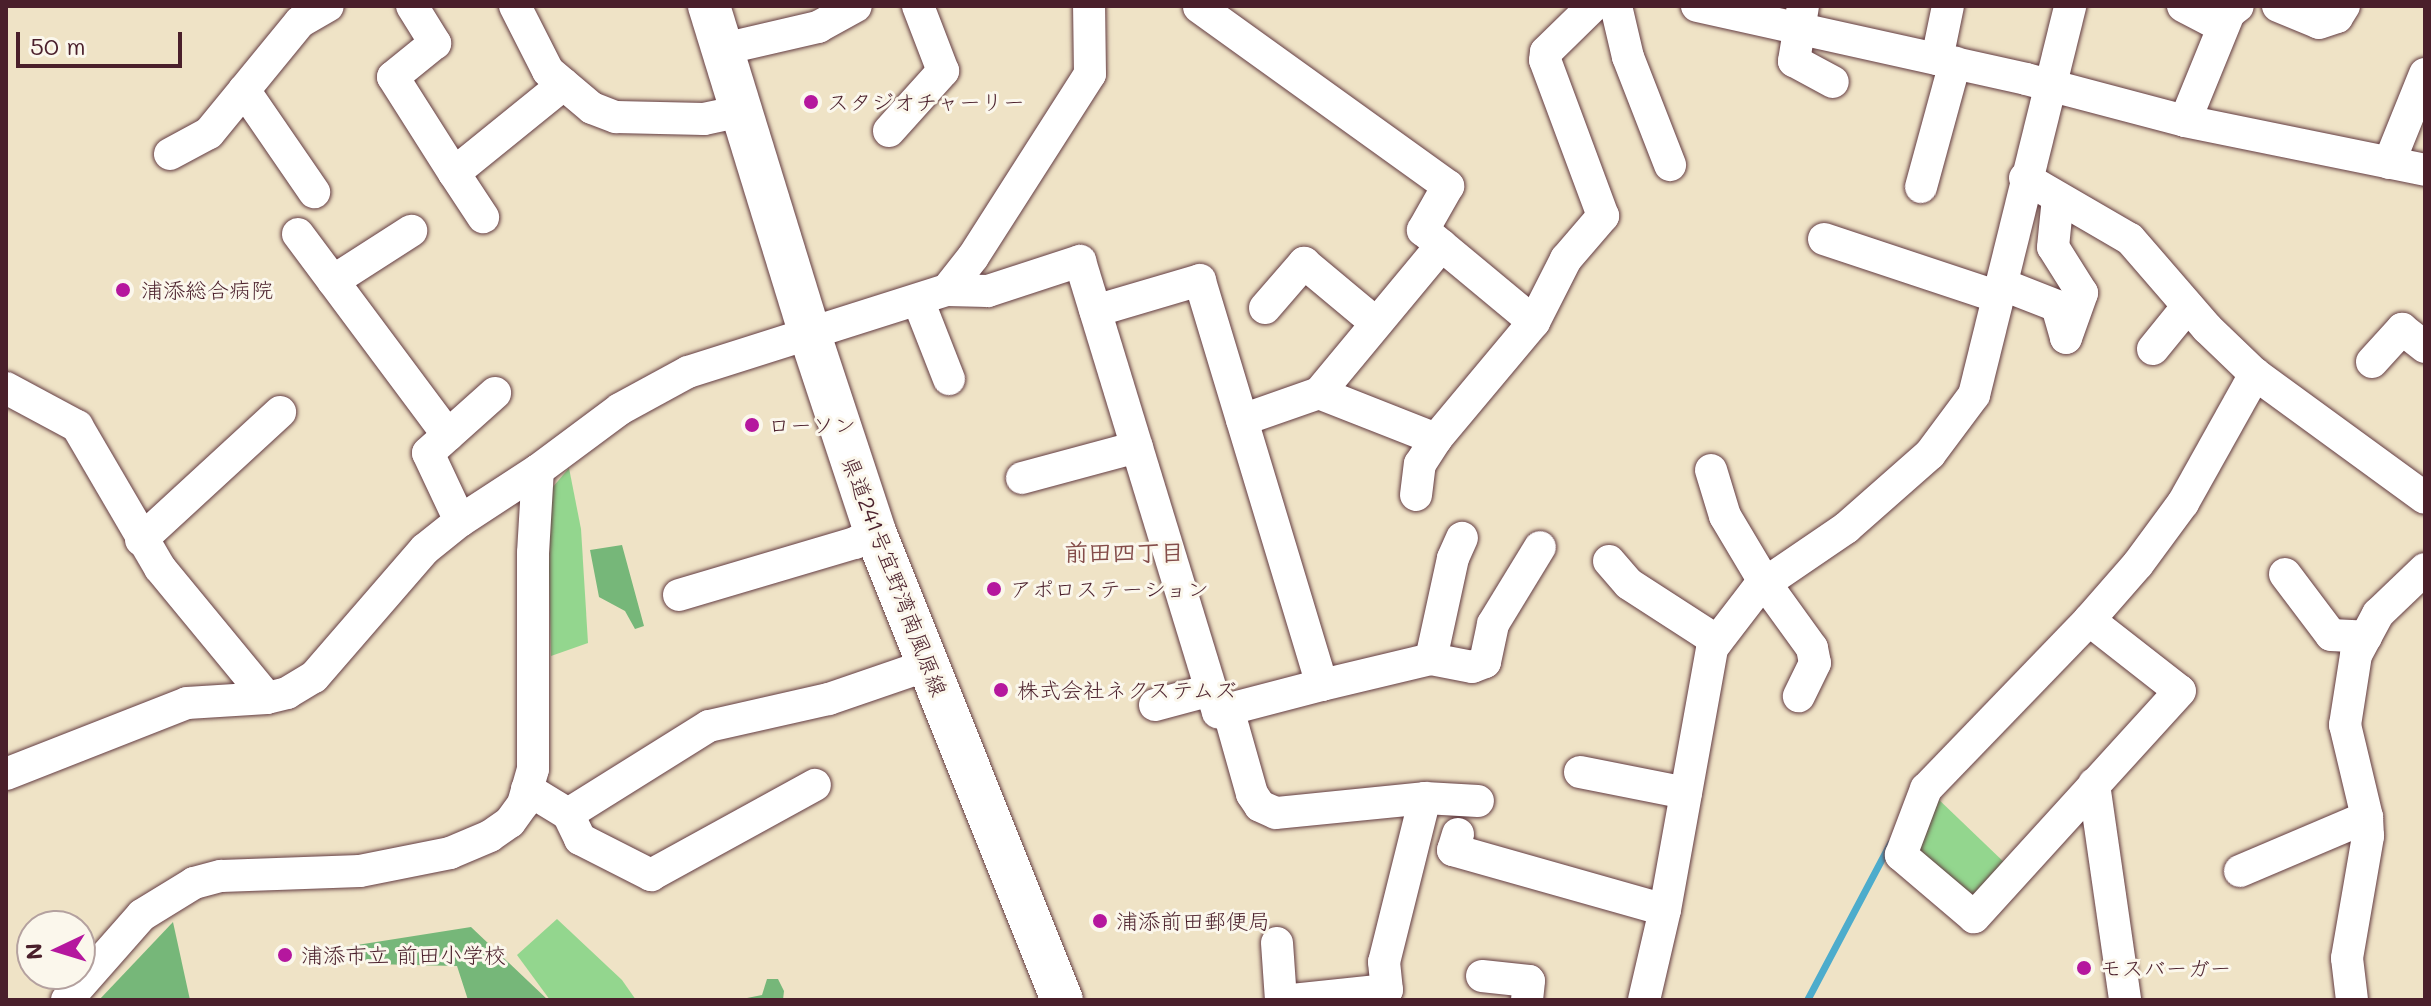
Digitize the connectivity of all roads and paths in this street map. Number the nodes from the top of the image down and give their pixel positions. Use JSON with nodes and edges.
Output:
{"nodes":[{"id":1,"x":328,"y":6,"type":"edge"},
{"id":2,"x":412,"y":6,"type":"edge"},
{"id":3,"x":515,"y":6,"type":"edge"},
{"id":4,"x":709,"y":6,"type":"edge"},
{"id":5,"x":856,"y":6,"type":"edge"},
{"id":6,"x":918,"y":6,"type":"edge"},
{"id":7,"x":1089,"y":6,"type":"edge"},
{"id":8,"x":1593,"y":6,"type":"edge"},
{"id":9,"x":1616,"y":6,"type":"edge"},
{"id":10,"x":1697,"y":6,"type":"edge"},
{"id":11,"x":1948,"y":6,"type":"edge"},
{"id":12,"x":2070,"y":6,"type":"edge"},
{"id":13,"x":2183,"y":6,"type":"edge"},
{"id":14,"x":2278,"y":6,"type":"edge"},
{"id":15,"x":2344,"y":6,"type":"edge"},
{"id":16,"x":1199,"y":7,"type":"edge"},
{"id":17,"x":289,"y":14,"type":"edge"},
{"id":18,"x":2230,"y":16,"type":"edge"},
{"id":19,"x":1802,"y":18,"type":"edge"},
{"id":20,"x":723,"y":49,"type":"junction"},
{"id":21,"x":1946,"y":61,"type":"junction"},
{"id":22,"x":2425,"y":74,"type":"edge"},
{"id":23,"x":1833,"y":82,"type":"dead end"},
{"id":24,"x":564,"y":84,"type":"junction"},
{"id":25,"x":2048,"y":87,"type":"junction"},
{"id":26,"x":244,"y":90,"type":"junction"},
{"id":27,"x":742,"y":111,"type":"junction"},
{"id":28,"x":2185,"y":121,"type":"junction"},
{"id":29,"x":889,"y":131,"type":"dead end"},
{"id":30,"x":170,"y":154,"type":"dead end"},
{"id":31,"x":2389,"y":163,"type":"junction"},
{"id":32,"x":1670,"y":165,"type":"dead end"},
{"id":33,"x":2425,"y":170,"type":"edge"},
{"id":34,"x":454,"y":173,"type":"junction"},
{"id":35,"x":2025,"y":178,"type":"junction"},
{"id":36,"x":1921,"y":187,"type":"dead end"},
{"id":37,"x":314,"y":192,"type":"dead end"},
{"id":38,"x":2058,"y":198,"type":"junction"},
{"id":39,"x":483,"y":217,"type":"dead end"},
{"id":40,"x":411,"y":231,"type":"dead end"},
{"id":41,"x":298,"y":234,"type":"dead end"},
{"id":42,"x":1824,"y":239,"type":"dead end"},
{"id":43,"x":1442,"y":245,"type":"junction"},
{"id":44,"x":333,"y":281,"type":"junction"},
{"id":45,"x":2000,"y":290,"type":"junction"},
{"id":46,"x":933,"y":295,"type":"junction"},
{"id":47,"x":2188,"y":306,"type":"junction"},
{"id":48,"x":1265,"y":308,"type":"dead end"},
{"id":49,"x":1095,"y":311,"type":"junction"},
{"id":50,"x":1534,"y":322,"type":"junction"},
{"id":51,"x":1376,"y":323,"type":"junction"},
{"id":52,"x":810,"y":335,"type":"junction"},
{"id":53,"x":2425,"y":347,"type":"edge"},
{"id":54,"x":2153,"y":349,"type":"dead end"},
{"id":55,"x":2372,"y":362,"type":"dead end"},
{"id":56,"x":2255,"y":374,"type":"junction"},
{"id":57,"x":949,"y":379,"type":"dead end"},
{"id":58,"x":6,"y":388,"type":"edge"},
{"id":59,"x":495,"y":393,"type":"dead end"},
{"id":60,"x":1319,"y":393,"type":"junction"},
{"id":61,"x":280,"y":412,"type":"dead end"},
{"id":62,"x":1242,"y":420,"type":"junction"},
{"id":63,"x":448,"y":435,"type":"junction"},
{"id":64,"x":1436,"y":439,"type":"junction"},
{"id":65,"x":1137,"y":447,"type":"junction"},
{"id":66,"x":538,"y":470,"type":"junction"},
{"id":67,"x":1711,"y":470,"type":"dead end"},
{"id":68,"x":1022,"y":478,"type":"dead end"},
{"id":69,"x":1416,"y":495,"type":"dead end"},
{"id":70,"x":2425,"y":498,"type":"edge"},
{"id":71,"x":460,"y":521,"type":"junction"},
{"id":72,"x":875,"y":532,"type":"junction"},
{"id":73,"x":1462,"y":538,"type":"dead end"},
{"id":74,"x":141,"y":540,"type":"junction"},
{"id":75,"x":1540,"y":547,"type":"dead end"},
{"id":76,"x":1609,"y":561,"type":"dead end"},
{"id":77,"x":2425,"y":569,"type":"edge"},
{"id":78,"x":2285,"y":574,"type":"dead end"},
{"id":79,"x":1765,"y":583,"type":"junction"},
{"id":80,"x":679,"y":595,"type":"dead end"},
{"id":81,"x":2089,"y":620,"type":"junction"},
{"id":82,"x":2366,"y":637,"type":"junction"},
{"id":83,"x":1717,"y":641,"type":"junction"},
{"id":84,"x":1431,"y":659,"type":"junction"},
{"id":85,"x":928,"y":665,"type":"junction"},
{"id":86,"x":1322,"y":685,"type":"junction"},
{"id":87,"x":1799,"y":696,"type":"dead end"},
{"id":88,"x":267,"y":698,"type":"junction"},
{"id":89,"x":1219,"y":700,"type":"junction"},
{"id":90,"x":1155,"y":705,"type":"dead end"},
{"id":91,"x":1580,"y":772,"type":"dead end"},
{"id":92,"x":6,"y":774,"type":"edge"},
{"id":93,"x":2094,"y":784,"type":"junction"},
{"id":94,"x":815,"y":785,"type":"dead end"},
{"id":95,"x":527,"y":789,"type":"junction"},
{"id":96,"x":1686,"y":793,"type":"junction"},
{"id":97,"x":1425,"y":798,"type":"junction"},
{"id":98,"x":1478,"y":801,"type":"dead end"},
{"id":99,"x":568,"y":814,"type":"junction"},
{"id":100,"x":2367,"y":817,"type":"junction"},
{"id":101,"x":1458,"y":834,"type":"dead end"},
{"id":102,"x":2240,"y":871,"type":"dead end"},
{"id":103,"x":1665,"y":910,"type":"junction"},
{"id":104,"x":1277,"y":943,"type":"dead end"},
{"id":105,"x":1482,"y":976,"type":"dead end"},
{"id":106,"x":67,"y":1000,"type":"edge"},
{"id":107,"x":1062,"y":1000,"type":"edge"},
{"id":108,"x":1281,"y":1000,"type":"edge"},
{"id":109,"x":1290,"y":1000,"type":"edge"},
{"id":110,"x":1527,"y":1000,"type":"edge"},
{"id":111,"x":1644,"y":1000,"type":"edge"},
{"id":112,"x":2125,"y":1000,"type":"edge"},
{"id":113,"x":2352,"y":1000,"type":"edge"}],
"edges":[{"from":1,"to":17,"type":"street"},
{"from":2,"to":34,"type":"street"},
{"from":3,"to":24,"type":"street"},
{"from":4,"to":20,"type":"main road","name":"県道241号宜野湾南風原線"},
{"from":5,"to":20,"type":"street"},
{"from":6,"to":29,"type":"street"},
{"from":7,"to":46,"type":"street"},
{"from":8,"to":50,"type":"street"},
{"from":9,"to":32,"type":"street"},
{"from":10,"to":19,"type":"street"},
{"from":11,"to":21,"type":"street"},
{"from":12,"to":25,"type":"street"},
{"from":13,"to":18,"type":"street"},
{"from":14,"to":15,"type":"street"},
{"from":16,"to":43,"type":"street"},
{"from":17,"to":26,"type":"street"},
{"from":18,"to":28,"type":"street"},
{"from":19,"to":21,"type":"street"},
{"from":19,"to":23,"type":"street"},
{"from":20,"to":27,"type":"main road","name":"県道241号宜野湾南風原線"},
{"from":21,"to":25,"type":"street"},
{"from":21,"to":36,"type":"street"},
{"from":22,"to":31,"type":"street"},
{"from":24,"to":27,"type":"street"},
{"from":24,"to":34,"type":"street"},
{"from":25,"to":28,"type":"street"},
{"from":25,"to":35,"type":"street"},
{"from":26,"to":30,"type":"street"},
{"from":26,"to":37,"type":"street"},
{"from":27,"to":52,"type":"main road","name":"県道241号宜野湾南風原線"},
{"from":28,"to":31,"type":"street"},
{"from":31,"to":33,"type":"street"},
{"from":34,"to":39,"type":"street"},
{"from":35,"to":38,"type":"street"},
{"from":35,"to":45,"type":"street"},
{"from":38,"to":45,"type":"street"},
{"from":38,"to":47,"type":"street"},
{"from":40,"to":44,"type":"street"},
{"from":41,"to":44,"type":"street"},
{"from":42,"to":45,"type":"street"},
{"from":43,"to":50,"type":"street"},
{"from":43,"to":51,"type":"street"},
{"from":44,"to":63,"type":"street"},
{"from":45,"to":79,"type":"street"},
{"from":46,"to":49,"type":"street"},
{"from":46,"to":52,"type":"street"},
{"from":46,"to":57,"type":"street"},
{"from":47,"to":54,"type":"street"},
{"from":47,"to":56,"type":"street"},
{"from":48,"to":51,"type":"street"},
{"from":49,"to":62,"type":"street"},
{"from":49,"to":65,"type":"street"},
{"from":50,"to":64,"type":"street"},
{"from":51,"to":60,"type":"street"},
{"from":52,"to":66,"type":"street"},
{"from":52,"to":72,"type":"main road","name":"県道241号宜野湾南風原線"},
{"from":53,"to":55,"type":"street"},
{"from":56,"to":70,"type":"street"},
{"from":56,"to":81,"type":"street"},
{"from":58,"to":74,"type":"street"},
{"from":59,"to":63,"type":"street"},
{"from":60,"to":62,"type":"street"},
{"from":60,"to":64,"type":"street"},
{"from":61,"to":74,"type":"street"},
{"from":62,"to":86,"type":"street"},
{"from":63,"to":71,"type":"street"},
{"from":64,"to":69,"type":"street"},
{"from":65,"to":68,"type":"street"},
{"from":65,"to":89,"type":"street"},
{"from":66,"to":71,"type":"street"},
{"from":66,"to":95,"type":"street"},
{"from":67,"to":79,"type":"street"},
{"from":71,"to":88,"type":"street"},
{"from":72,"to":80,"type":"street"},
{"from":72,"to":85,"type":"main road","name":"県道241号宜野湾南風原線"},
{"from":73,"to":84,"type":"street"},
{"from":74,"to":88,"type":"street"},
{"from":75,"to":84,"type":"street"},
{"from":76,"to":83,"type":"street"},
{"from":77,"to":82,"type":"street"},
{"from":78,"to":82,"type":"street"},
{"from":79,"to":83,"type":"street"},
{"from":79,"to":87,"type":"street"},
{"from":81,"to":93,"type":"street"},
{"from":81,"to":93,"type":"street"},
{"from":82,"to":100,"type":"street"},
{"from":83,"to":96,"type":"street"},
{"from":84,"to":86,"type":"street"},
{"from":85,"to":99,"type":"street"},
{"from":85,"to":107,"type":"main road","name":"県道241号宜野湾南風原線"},
{"from":86,"to":89,"type":"street"},
{"from":88,"to":92,"type":"street"},
{"from":89,"to":90,"type":"street"},
{"from":89,"to":97,"type":"street"},
{"from":91,"to":96,"type":"street"},
{"from":93,"to":112,"type":"street"},
{"from":94,"to":99,"type":"street"},
{"from":95,"to":99,"type":"street"},
{"from":95,"to":106,"type":"street"},
{"from":96,"to":103,"type":"street"},
{"from":97,"to":98,"type":"street"},
{"from":97,"to":109,"type":"street"},
{"from":100,"to":102,"type":"street"},
{"from":100,"to":113,"type":"street"},
{"from":101,"to":103,"type":"street"},
{"from":103,"to":111,"type":"street"},
{"from":104,"to":108,"type":"street"},
{"from":105,"to":110,"type":"street"}]}
